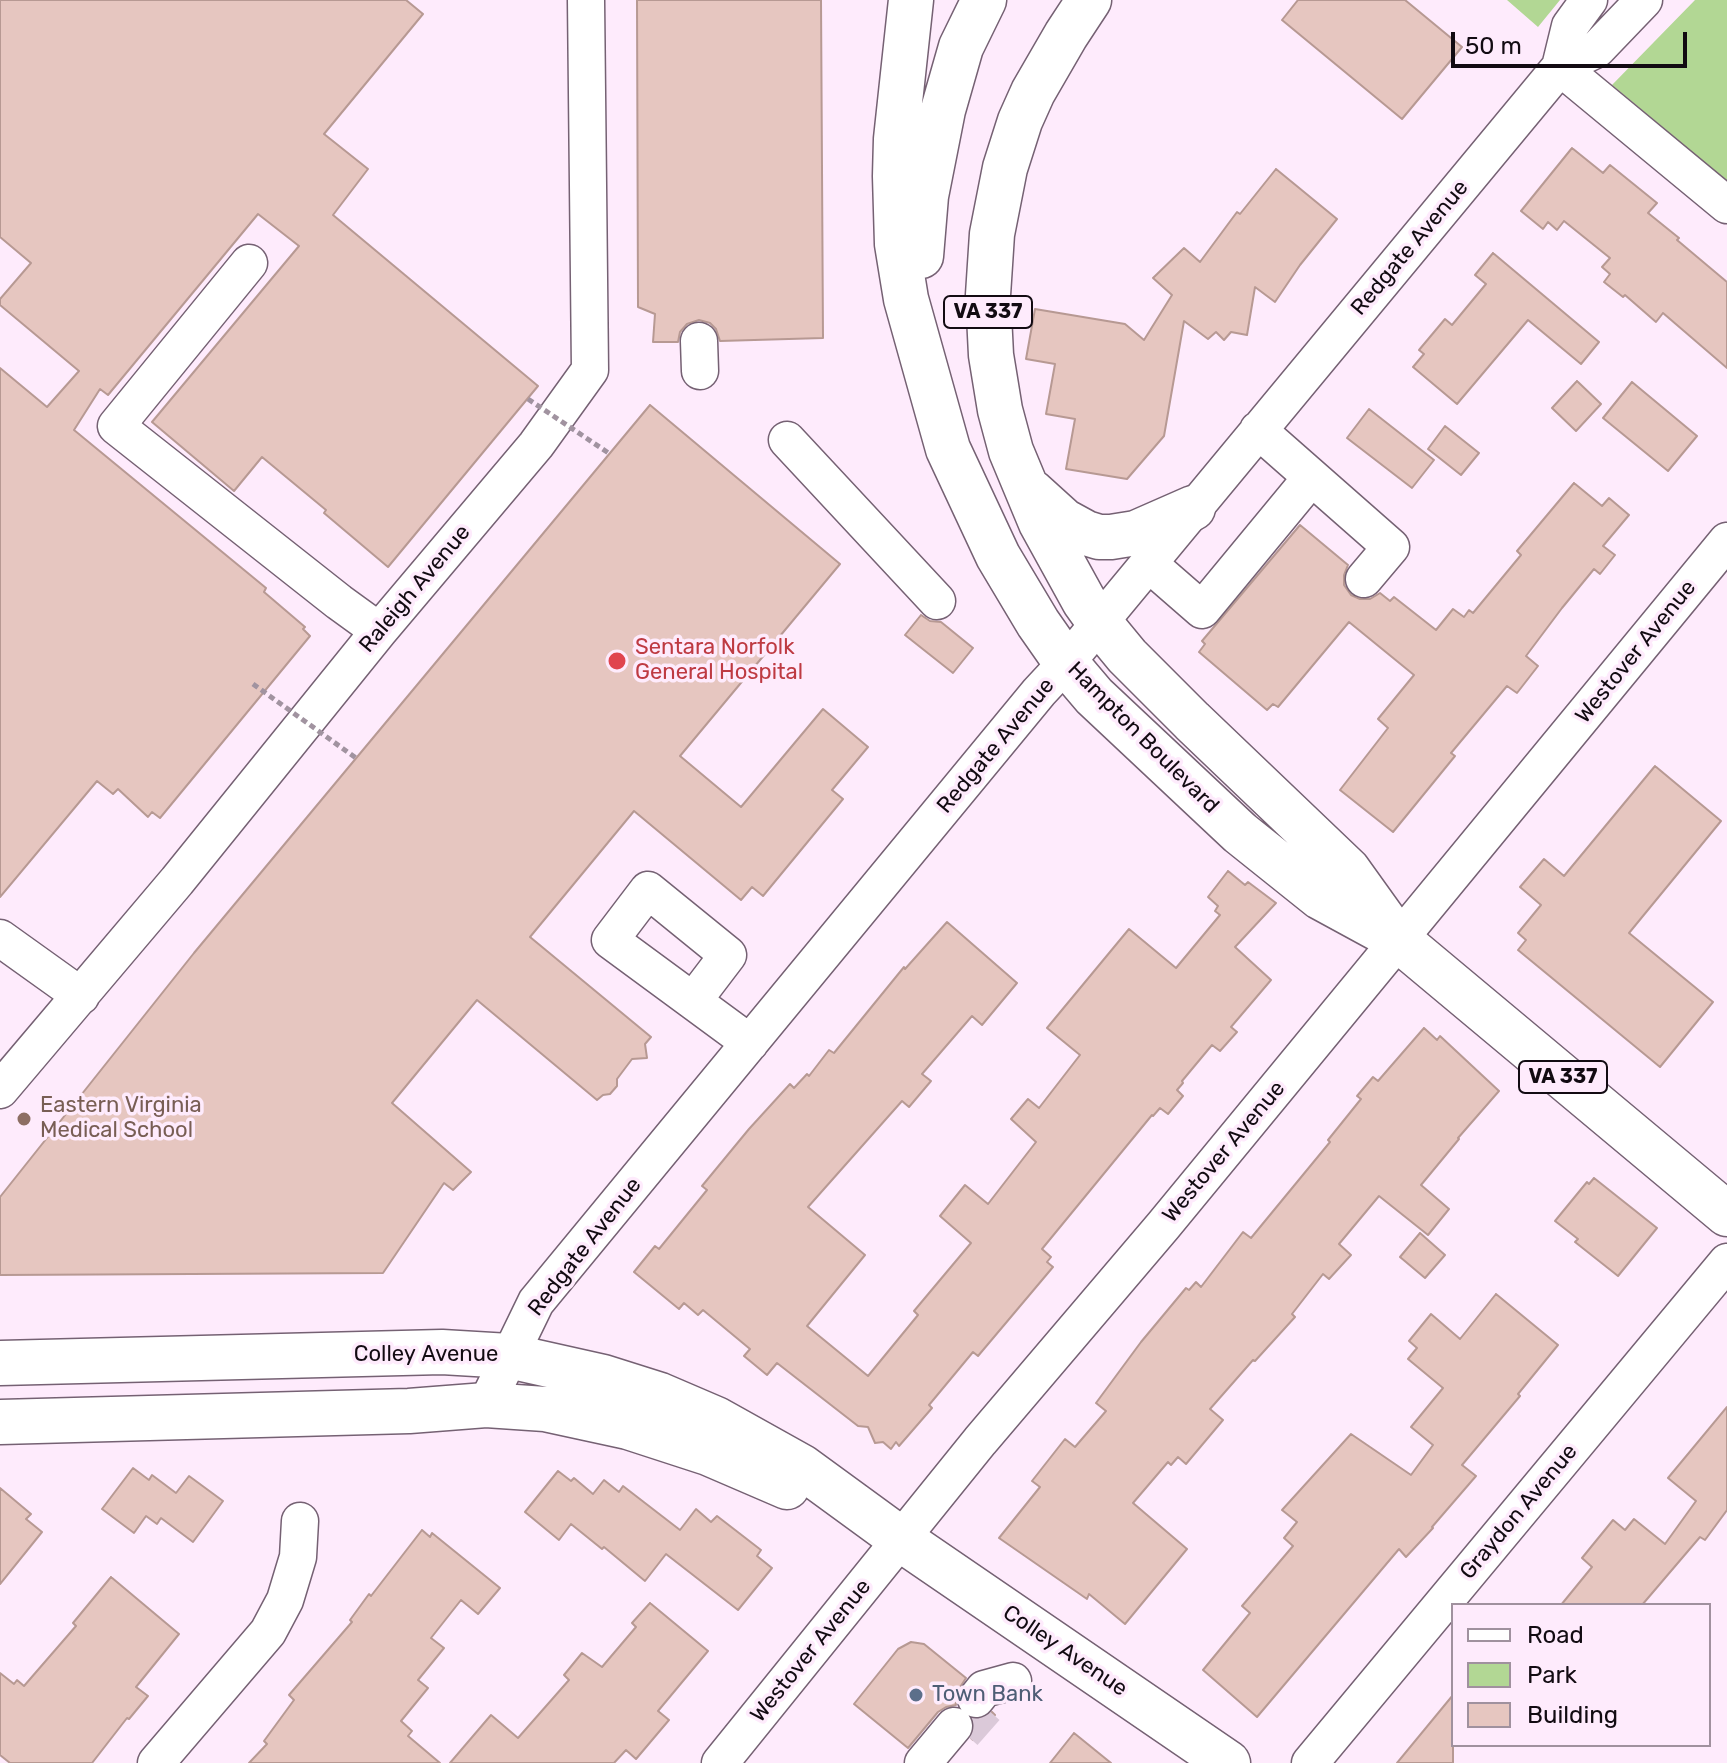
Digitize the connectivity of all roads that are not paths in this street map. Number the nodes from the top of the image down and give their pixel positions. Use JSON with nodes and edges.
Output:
{"nodes":[{"id":1,"x":586,"y":0,"type":"edge"},
{"id":2,"x":911,"y":0,"type":"edge"},
{"id":3,"x":984,"y":0,"type":"edge"},
{"id":4,"x":1589,"y":0,"type":"edge"},
{"id":5,"x":1644,"y":0,"type":"edge"},
{"id":6,"x":1078,"y":12,"type":"edge"},
{"id":7,"x":1560,"y":67,"type":"junction"},
{"id":8,"x":1727,"y":205,"type":"edge"},
{"id":9,"x":249,"y":263,"type":"dead end"},
{"id":10,"x":926,"y":374,"type":"junction"},
{"id":11,"x":1258,"y":430,"type":"junction"},
{"id":12,"x":787,"y":440,"type":"dead end"},
{"id":13,"x":1311,"y":478,"type":"junction"},
{"id":14,"x":1024,"y":485,"type":"junction"},
{"id":15,"x":1193,"y":508,"type":"junction"},
{"id":16,"x":1727,"y":541,"type":"edge"},
{"id":17,"x":1148,"y":563,"type":"junction"},
{"id":18,"x":1364,"y":579,"type":"dead end"},
{"id":19,"x":937,"y":601,"type":"dead end"},
{"id":20,"x":1099,"y":622,"type":"junction"},
{"id":21,"x":379,"y":631,"type":"junction"},
{"id":22,"x":1066,"y":663,"type":"junction"},
{"id":23,"x":0,"y":938,"type":"edge"},
{"id":24,"x":1399,"y":940,"type":"junction"},
{"id":25,"x":81,"y":996,"type":"junction"},
{"id":26,"x":693,"y":1001,"type":"dead end"},
{"id":27,"x":750,"y":1043,"type":"junction"},
{"id":28,"x":0,"y":1090,"type":"edge"},
{"id":29,"x":1727,"y":1214,"type":"edge"},
{"id":30,"x":1727,"y":1262,"type":"edge"},
{"id":31,"x":509,"y":1356,"type":"junction"},
{"id":32,"x":0,"y":1363,"type":"edge"},
{"id":33,"x":486,"y":1405,"type":"junction"},
{"id":34,"x":0,"y":1422,"type":"edge"},
{"id":35,"x":300,"y":1521,"type":"dead end"},
{"id":36,"x":902,"y":1540,"type":"junction"},
{"id":37,"x":1013,"y":1681,"type":"dead end"},
{"id":38,"x":970,"y":1716,"type":"junction"},
{"id":39,"x":156,"y":1763,"type":"edge"},
{"id":40,"x":720,"y":1763,"type":"edge"},
{"id":41,"x":923,"y":1763,"type":"edge"},
{"id":42,"x":939,"y":1763,"type":"edge"},
{"id":43,"x":1228,"y":1763,"type":"edge"},
{"id":44,"x":1310,"y":1763,"type":"edge"}],
"edges":[{"from":1,"to":21,"type":"street","name":"Raleigh Avenue"},
{"from":2,"to":10,"type":"main road","name":"Hampton Boulevard","number":"VA 337"},
{"from":3,"to":10,"type":"main road"},
{"from":4,"to":7,"type":"street","name":"Redgate Avenue"},
{"from":5,"to":7,"type":"street","name":"Redgate Avenue"},
{"from":6,"to":14,"type":"main road","name":"Hampton Boulevard","number":"VA 337"},
{"from":7,"to":8,"type":"street"},
{"from":7,"to":11,"type":"street","name":"Redgate Avenue"},
{"from":9,"to":21,"type":"street"},
{"from":10,"to":22,"type":"main road","name":"Hampton Boulevard","number":"VA 337"},
{"from":11,"to":13,"type":"street"},
{"from":11,"to":15,"type":"street","name":"Redgate Avenue"},
{"from":12,"to":19,"type":"street"},
{"from":13,"to":17,"type":"street"},
{"from":13,"to":18,"type":"street"},
{"from":14,"to":15,"type":"main road"},
{"from":14,"to":20,"type":"main road","name":"Hampton Boulevard","number":"VA 337"},
{"from":15,"to":17,"type":"street","name":"Redgate Avenue"},
{"from":16,"to":24,"type":"street","name":"Westover Avenue"},
{"from":17,"to":20,"type":"street","name":"Redgate Avenue"},
{"from":20,"to":22,"type":"street","name":"Redgate Avenue"},
{"from":20,"to":24,"type":"main road","name":"Hampton Boulevard","number":"VA 337"},
{"from":21,"to":25,"type":"street","name":"Raleigh Avenue"},
{"from":22,"to":24,"type":"main road","name":"Hampton Boulevard","number":"VA 337"},
{"from":22,"to":27,"type":"street","name":"Redgate Avenue"},
{"from":23,"to":25,"type":"street"},
{"from":24,"to":29,"type":"main road","name":"Hampton Boulevard","number":"VA 337"},
{"from":24,"to":36,"type":"street","name":"Westover Avenue"},
{"from":25,"to":28,"type":"street","name":"Raleigh Avenue"},
{"from":26,"to":27,"type":"street"},
{"from":27,"to":31,"type":"street","name":"Redgate Avenue"},
{"from":30,"to":44,"type":"street","name":"Graydon Avenue"},
{"from":31,"to":32,"type":"main road","name":"Colley Avenue"},
{"from":31,"to":33,"type":"street","name":"Redgate Avenue"},
{"from":31,"to":36,"type":"main road","name":"Colley Avenue"},
{"from":33,"to":34,"type":"main road","name":"Colley Avenue"},
{"from":33,"to":36,"type":"main road","name":"Colley Avenue"},
{"from":35,"to":39,"type":"street"},
{"from":36,"to":40,"type":"street","name":"Westover Avenue"},
{"from":36,"to":43,"type":"main road","name":"Colley Avenue"},
{"from":37,"to":38,"type":"street"},
{"from":38,"to":41,"type":"street"},
{"from":38,"to":42,"type":"street"}]}
